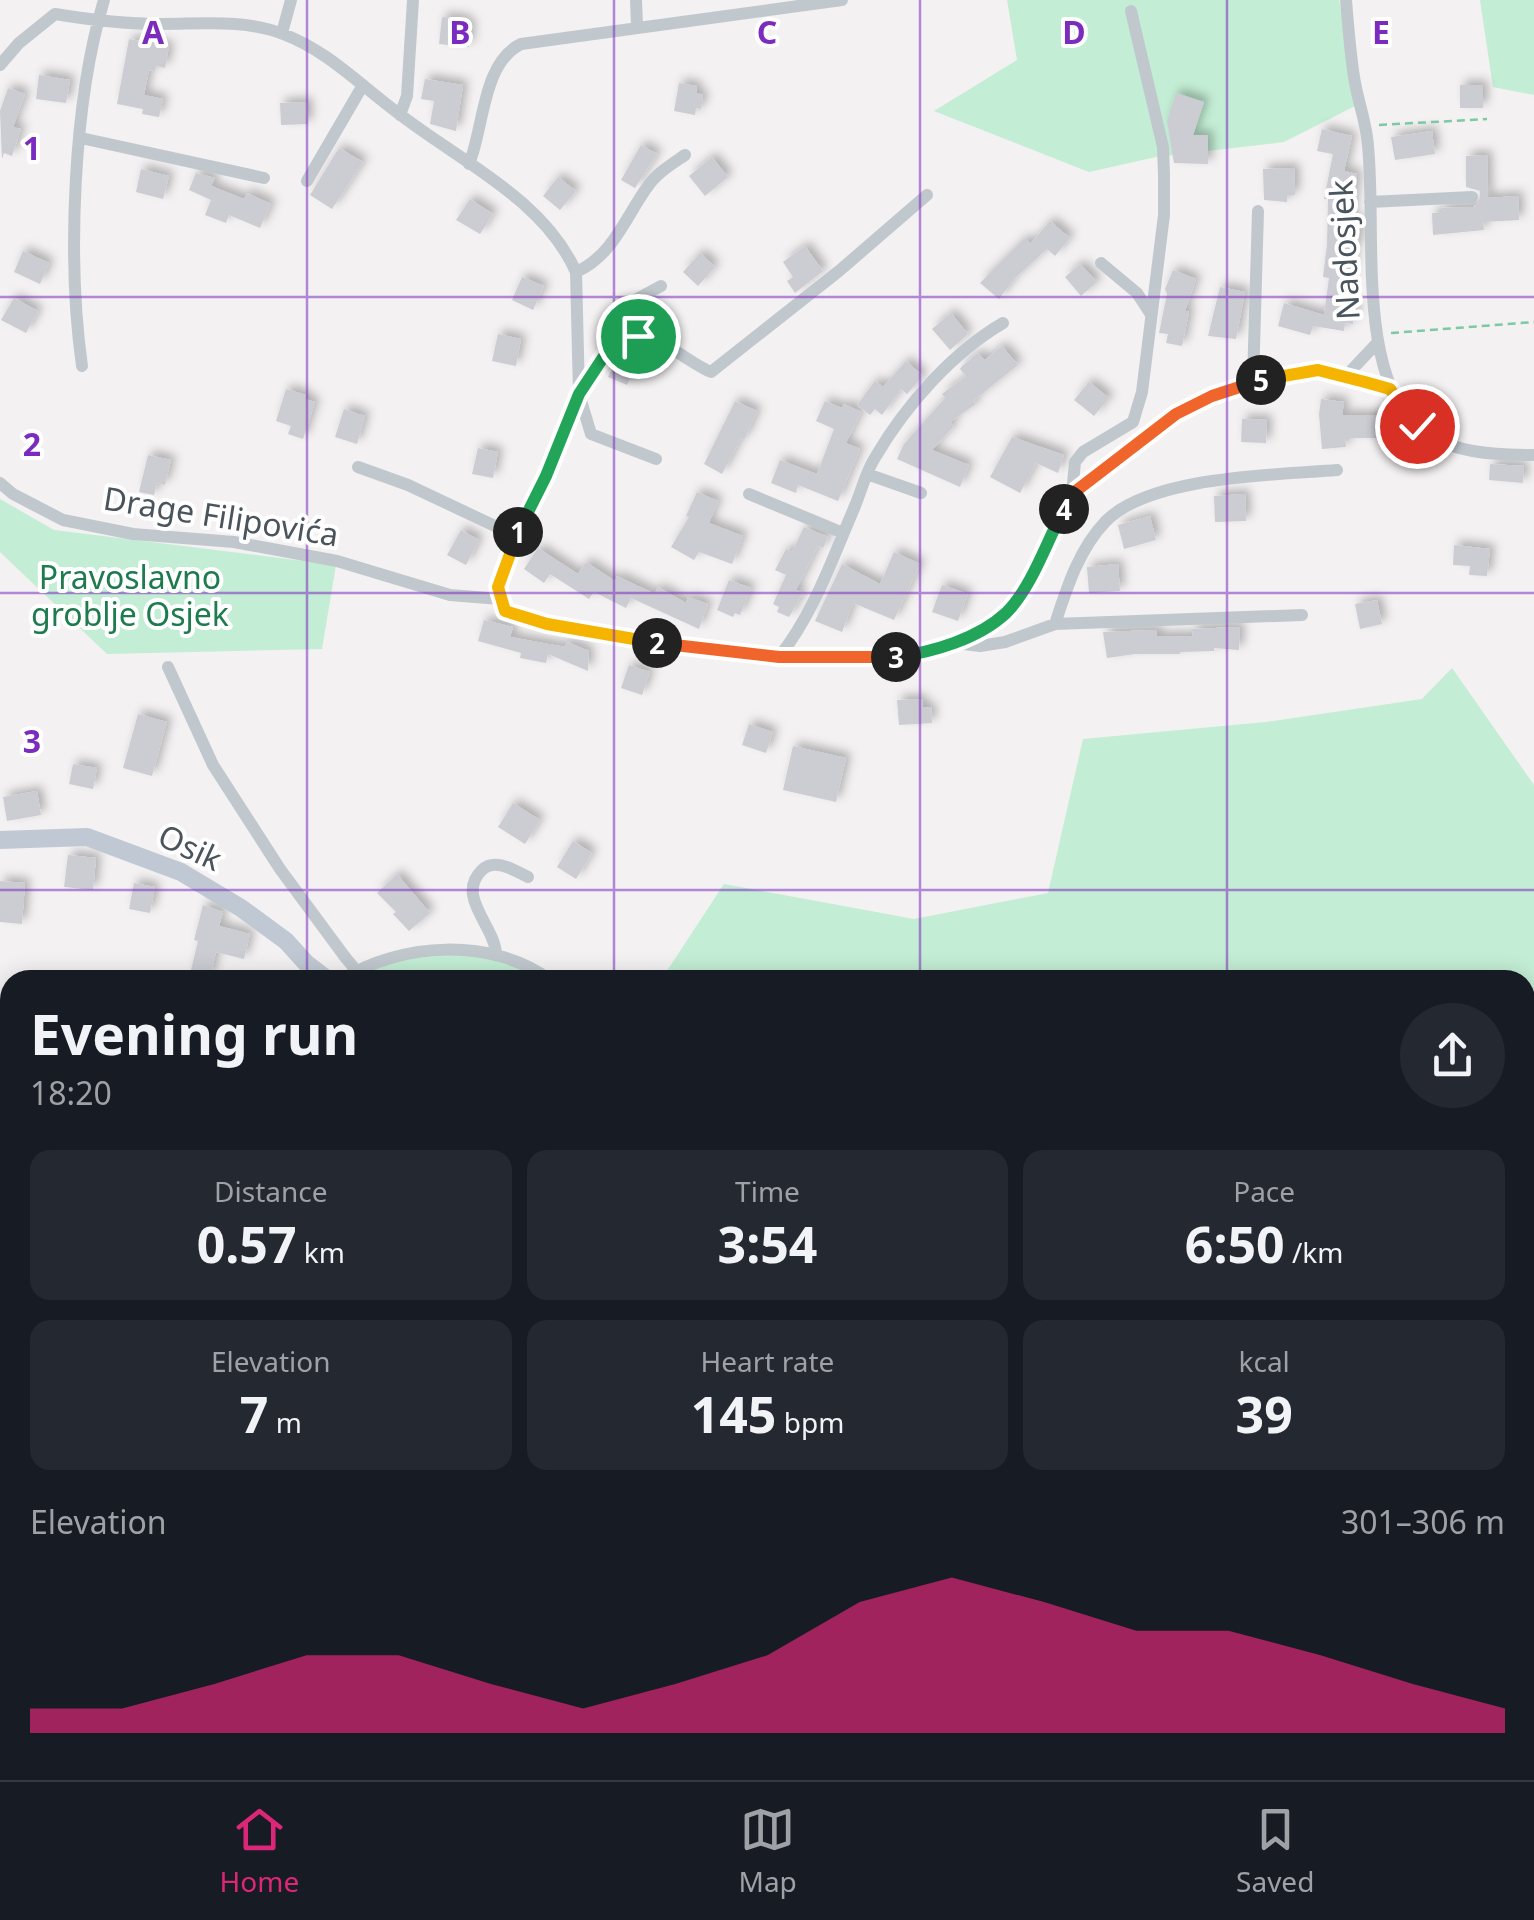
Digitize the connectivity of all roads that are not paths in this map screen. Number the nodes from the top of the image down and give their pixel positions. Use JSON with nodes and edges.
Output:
{"nodes":[{"id":1,"x":104,"y":0,"type":"edge"},
{"id":2,"x":292,"y":0,"type":"edge"},
{"id":3,"x":413,"y":0,"type":"edge"},
{"id":4,"x":636,"y":0,"type":"edge"},
{"id":5,"x":842,"y":0,"type":"edge"},
{"id":6,"x":1346,"y":0,"type":"edge"},
{"id":7,"x":822,"y":2,"type":"edge"},
{"id":8,"x":56,"y":7,"type":"edge"},
{"id":9,"x":1131,"y":11,"type":"dead end"},
{"id":10,"x":98,"y":20,"type":"junction"},
{"id":11,"x":637,"y":26,"type":"junction"},
{"id":12,"x":282,"y":33,"type":"junction"},
{"id":13,"x":0,"y":65,"type":"edge"},
{"id":14,"x":363,"y":85,"type":"junction"},
{"id":15,"x":400,"y":115,"type":"junction"},
{"id":16,"x":81,"y":138,"type":"junction"},
{"id":17,"x":684,"y":154,"type":"dead end"},
{"id":18,"x":469,"y":164,"type":"junction"},
{"id":19,"x":264,"y":178,"type":"dead end"},
{"id":20,"x":306,"y":181,"type":"dead end"},
{"id":21,"x":927,"y":194,"type":"dead end"},
{"id":22,"x":1472,"y":197,"type":"dead end"},
{"id":23,"x":1370,"y":202,"type":"junction"},
{"id":24,"x":1258,"y":211,"type":"dead end"},
{"id":25,"x":1101,"y":263,"type":"dead end"},
{"id":26,"x":576,"y":272,"type":"junction"},
{"id":27,"x":662,"y":286,"type":"dead end"},
{"id":28,"x":1150,"y":313,"type":"junction"},
{"id":29,"x":1002,"y":323,"type":"dead end"},
{"id":30,"x":1377,"y":338,"type":"junction"},
{"id":31,"x":614,"y":341,"type":"junction"},
{"id":32,"x":82,"y":366,"type":"dead end"},
{"id":33,"x":1345,"y":377,"type":"junction"},
{"id":34,"x":1254,"y":382,"type":"junction"},
{"id":35,"x":1390,"y":389,"type":"junction"},
{"id":36,"x":579,"y":394,"type":"junction"},
{"id":37,"x":1534,"y":455,"type":"edge"},
{"id":38,"x":656,"y":459,"type":"dead end"},
{"id":39,"x":358,"y":467,"type":"dead end"},
{"id":40,"x":1337,"y":470,"type":"dead end"},
{"id":41,"x":867,"y":474,"type":"junction"},
{"id":42,"x":0,"y":483,"type":"edge"},
{"id":43,"x":921,"y":493,"type":"dead end"},
{"id":44,"x":749,"y":494,"type":"dead end"},
{"id":45,"x":1072,"y":494,"type":"junction"},
{"id":46,"x":842,"y":532,"type":"junction"},
{"id":47,"x":516,"y":536,"type":"junction"},
{"id":48,"x":500,"y":600,"type":"junction"},
{"id":49,"x":1302,"y":615,"type":"dead end"},
{"id":50,"x":1055,"y":624,"type":"junction"},
{"id":51,"x":956,"y":643,"type":"junction"},
{"id":52,"x":779,"y":657,"type":"junction"},
{"id":53,"x":168,"y":667,"type":"dead end"},
{"id":54,"x":0,"y":840,"type":"edge"},
{"id":55,"x":528,"y":877,"type":"dead end"},
{"id":56,"x":496,"y":954,"type":"junction"},
{"id":57,"x":314,"y":970,"type":"edge"},
{"id":58,"x":356,"y":970,"type":"edge"},
{"id":59,"x":356,"y":970,"type":"edge"},
{"id":60,"x":537,"y":970,"type":"edge"}],
"edges":[{"from":1,"to":10,"type":"street"},
{"from":2,"to":12,"type":"street"},
{"from":3,"to":15,"type":"street"},
{"from":4,"to":11,"type":"street"},
{"from":5,"to":7,"type":"street"},
{"from":6,"to":23,"type":"street","name":"Nadosjek"},
{"from":7,"to":11,"type":"street"},
{"from":8,"to":10,"type":"street"},
{"from":8,"to":13,"type":"street"},
{"from":9,"to":28,"type":"street","name":"Drage Filipovića"},
{"from":10,"to":12,"type":"street"},
{"from":10,"to":16,"type":"street"},
{"from":11,"to":18,"type":"street"},
{"from":12,"to":14,"type":"street"},
{"from":14,"to":15,"type":"street"},
{"from":14,"to":20,"type":"street"},
{"from":15,"to":18,"type":"street"},
{"from":16,"to":19,"type":"street"},
{"from":16,"to":32,"type":"street"},
{"from":17,"to":26,"type":"street"},
{"from":18,"to":26,"type":"street"},
{"from":21,"to":31,"type":"street"},
{"from":22,"to":23,"type":"street"},
{"from":23,"to":30,"type":"street","name":"Nadosjek"},
{"from":24,"to":34,"type":"street"},
{"from":25,"to":28,"type":"street"},
{"from":26,"to":36,"type":"street"},
{"from":27,"to":31,"type":"street"},
{"from":28,"to":45,"type":"street","name":"Drage Filipovića"},
{"from":29,"to":41,"type":"street"},
{"from":30,"to":33,"type":"street"},
{"from":30,"to":35,"type":"street","name":"Nadosjek"},
{"from":31,"to":36,"type":"street"},
{"from":33,"to":34,"type":"street","name":"Drage Filipovića"},
{"from":33,"to":35,"type":"street","name":"Drage Filipovića"},
{"from":34,"to":45,"type":"street","name":"Drage Filipovića"},
{"from":35,"to":37,"type":"street","name":"Nadosjek"},
{"from":36,"to":38,"type":"street"},
{"from":36,"to":47,"type":"street"},
{"from":39,"to":47,"type":"street"},
{"from":40,"to":50,"type":"street"},
{"from":41,"to":43,"type":"street"},
{"from":41,"to":46,"type":"street"},
{"from":42,"to":48,"type":"street","name":"Drage Filipovića"},
{"from":44,"to":46,"type":"street"},
{"from":45,"to":51,"type":"street","name":"Drage Filipovića"},
{"from":46,"to":52,"type":"street"},
{"from":47,"to":48,"type":"street"},
{"from":48,"to":52,"type":"street","name":"Drage Filipovića"},
{"from":49,"to":50,"type":"street","name":"Drage Filipovića"},
{"from":50,"to":51,"type":"street","name":"Drage Filipovića"},
{"from":51,"to":52,"type":"street","name":"Drage Filipovića"},
{"from":53,"to":58,"type":"street","bridge":true},
{"from":54,"to":57,"type":"main road","name":"Osik"},
{"from":55,"to":56,"type":"street"},
{"from":56,"to":59,"type":"street"},
{"from":56,"to":60,"type":"street"}]}
